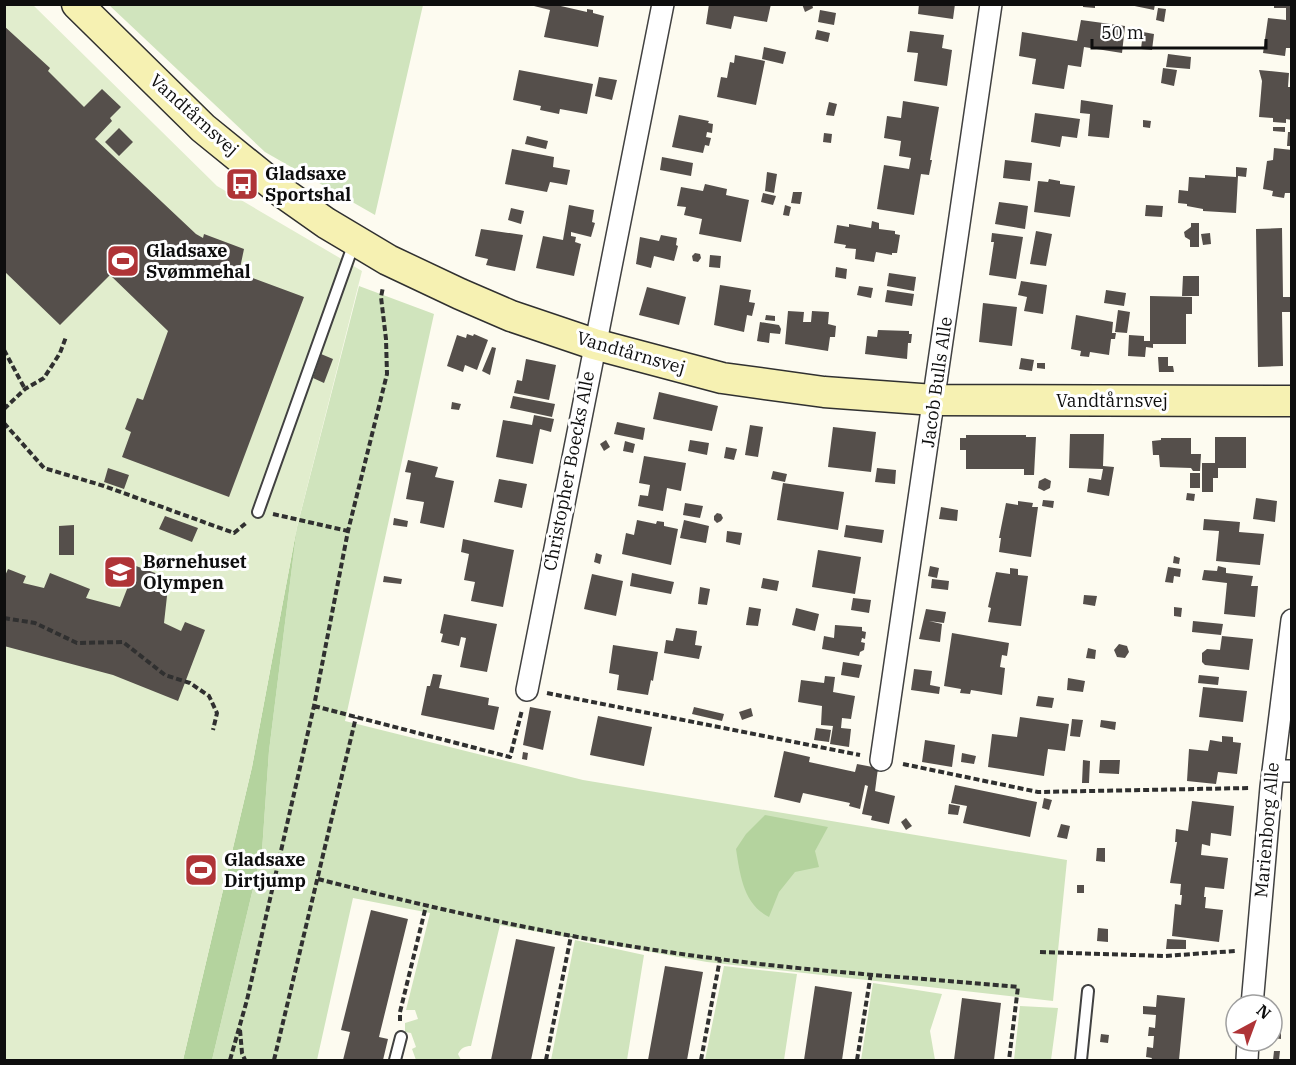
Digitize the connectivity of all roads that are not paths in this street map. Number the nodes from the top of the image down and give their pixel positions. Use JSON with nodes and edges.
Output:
{"nodes":[{"id":1,"x":77,"y":4,"type":"edge"},
{"id":2,"x":663,"y":4,"type":"edge"},
{"id":3,"x":991,"y":4,"type":"edge"},
{"id":4,"x":355,"y":240,"type":"junction"},
{"id":5,"x":594,"y":344,"type":"junction"},
{"id":6,"x":934,"y":400,"type":"junction"},
{"id":7,"x":1292,"y":401,"type":"edge"},
{"id":8,"x":258,"y":512,"type":"road end"},
{"id":9,"x":1292,"y":620,"type":"edge"},
{"id":10,"x":527,"y":690,"type":"road end"},
{"id":11,"x":881,"y":760,"type":"dead end"},
{"id":12,"x":1282,"y":771,"type":"edge"},
{"id":13,"x":1088,"y":991,"type":"dead end"},
{"id":14,"x":1253,"y":993,"type":"edge"},
{"id":15,"x":401,"y":1036,"type":"road end"},
{"id":16,"x":395,"y":1060,"type":"edge"},
{"id":17,"x":1081,"y":1060,"type":"edge"}],
"edges":[{"from":1,"to":4,"type":"street","name":"Vandtårnsvej"},
{"from":2,"to":5,"type":"street","name":"Christopher Boecks Alle"},
{"from":3,"to":6,"type":"street","name":"Jacob Bulls Alle"},
{"from":4,"to":5,"type":"street","name":"Vandtårnsvej"},
{"from":4,"to":8,"type":"lane"},
{"from":5,"to":6,"type":"street","name":"Vandtårnsvej"},
{"from":5,"to":10,"type":"street","name":"Christopher Boecks Alle"},
{"from":6,"to":7,"type":"street","name":"Vandtårnsvej"},
{"from":6,"to":11,"type":"street","name":"Jacob Bulls Alle"},
{"from":9,"to":12,"type":"street","name":"Marienborg Alle"},
{"from":12,"to":14,"type":"street","name":"Marienborg Alle"},
{"from":13,"to":17,"type":"lane"},
{"from":15,"to":16,"type":"lane"}]}
